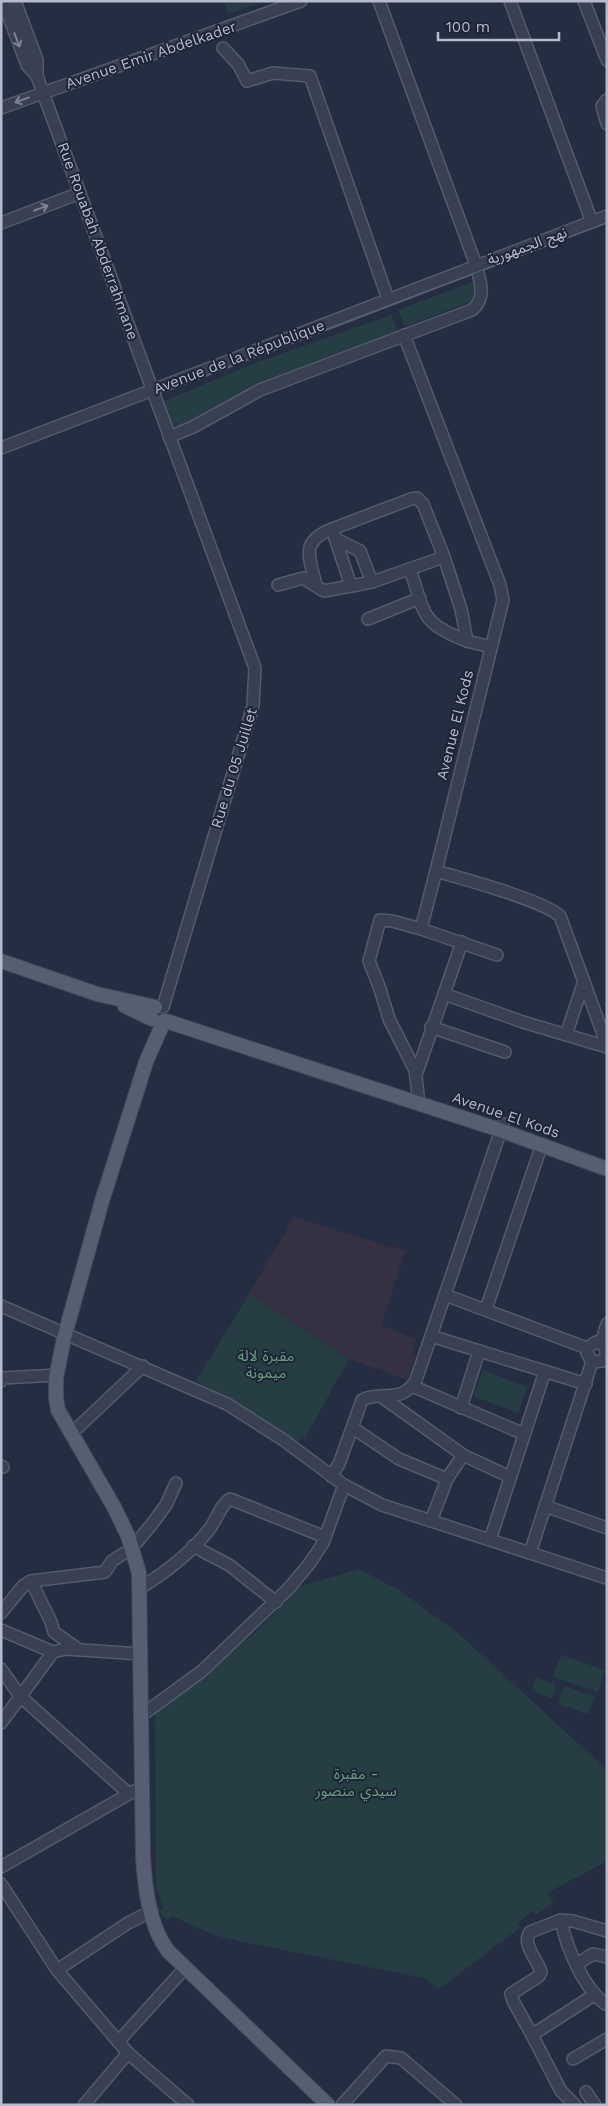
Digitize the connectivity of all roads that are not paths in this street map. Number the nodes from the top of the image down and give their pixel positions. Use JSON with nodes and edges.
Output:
{"nodes":[{"id":1,"x":3,"y":1,"type":"edge"},
{"id":2,"x":15,"y":1,"type":"edge"},
{"id":3,"x":301,"y":1,"type":"edge"},
{"id":4,"x":379,"y":1,"type":"edge"},
{"id":5,"x":510,"y":1,"type":"edge"},
{"id":6,"x":584,"y":1,"type":"edge"},
{"id":7,"x":223,"y":48,"type":"dead end"},
{"id":8,"x":607,"y":60,"type":"edge"},
{"id":9,"x":37,"y":76,"type":"junction"},
{"id":10,"x":43,"y":93,"type":"junction"},
{"id":11,"x":607,"y":100,"type":"edge"},
{"id":12,"x":1,"y":108,"type":"edge"},
{"id":13,"x":607,"y":124,"type":"edge"},
{"id":14,"x":80,"y":193,"type":"junction"},
{"id":15,"x":607,"y":216,"type":"edge"},
{"id":16,"x":1,"y":222,"type":"edge"},
{"id":17,"x":592,"y":222,"type":"junction"},
{"id":18,"x":476,"y":265,"type":"junction"},
{"id":19,"x":388,"y":299,"type":"junction"},
{"id":20,"x":404,"y":335,"type":"junction"},
{"id":21,"x":152,"y":390,"type":"junction"},
{"id":22,"x":169,"y":437,"type":"junction"},
{"id":23,"x":1,"y":448,"type":"edge"},
{"id":24,"x":334,"y":534,"type":"junction"},
{"id":25,"x":444,"y":557,"type":"junction"},
{"id":26,"x":410,"y":569,"type":"junction"},
{"id":27,"x":372,"y":582,"type":"junction"},
{"id":28,"x":278,"y":585,"type":"dead end"},
{"id":29,"x":316,"y":586,"type":"junction"},
{"id":30,"x":351,"y":586,"type":"junction"},
{"id":31,"x":420,"y":598,"type":"junction"},
{"id":32,"x":368,"y":619,"type":"dead end"},
{"id":33,"x":467,"y":641,"type":"junction"},
{"id":34,"x":491,"y":647,"type":"junction"},
{"id":35,"x":436,"y":870,"type":"junction"},
{"id":36,"x":421,"y":930,"type":"junction"},
{"id":37,"x":462,"y":942,"type":"junction"},
{"id":38,"x":497,"y":955,"type":"dead end"},
{"id":39,"x":1,"y":961,"type":"edge"},
{"id":40,"x":584,"y":981,"type":"junction"},
{"id":41,"x":444,"y":994,"type":"junction"},
{"id":42,"x":160,"y":1015,"type":"junction"},
{"id":43,"x":431,"y":1027,"type":"junction"},
{"id":44,"x":566,"y":1034,"type":"junction"},
{"id":45,"x":607,"y":1046,"type":"edge"},
{"id":46,"x":505,"y":1052,"type":"dead end"},
{"id":47,"x":416,"y":1075,"type":"junction"},
{"id":48,"x":419,"y":1099,"type":"junction"},
{"id":49,"x":501,"y":1127,"type":"junction"},
{"id":50,"x":542,"y":1144,"type":"junction"},
{"id":51,"x":607,"y":1163,"type":"edge"},
{"id":52,"x":607,"y":1169,"type":"edge"},
{"id":53,"x":445,"y":1295,"type":"junction"},
{"id":54,"x":1,"y":1306,"type":"edge"},
{"id":55,"x":486,"y":1309,"type":"junction"},
{"id":56,"x":607,"y":1324,"type":"edge"},
{"id":57,"x":65,"y":1333,"type":"junction"},
{"id":58,"x":431,"y":1336,"type":"junction"},
{"id":59,"x":587,"y":1348,"type":"junction"},
{"id":60,"x":479,"y":1351,"type":"junction"},
{"id":61,"x":605,"y":1352,"type":"edge"},
{"id":62,"x":592,"y":1362,"type":"junction"},
{"id":63,"x":143,"y":1366,"type":"junction"},
{"id":64,"x":545,"y":1371,"type":"junction"},
{"id":65,"x":57,"y":1376,"type":"junction"},
{"id":66,"x":2,"y":1380,"type":"edge"},
{"id":67,"x":586,"y":1384,"type":"junction"},
{"id":68,"x":412,"y":1386,"type":"junction"},
{"id":69,"x":382,"y":1397,"type":"junction"},
{"id":70,"x":461,"y":1408,"type":"junction"},
{"id":71,"x":353,"y":1428,"type":"junction"},
{"id":72,"x":71,"y":1434,"type":"junction"},
{"id":73,"x":524,"y":1434,"type":"junction"},
{"id":74,"x":463,"y":1455,"type":"junction"},
{"id":75,"x":331,"y":1476,"type":"junction"},
{"id":76,"x":510,"y":1477,"type":"junction"},
{"id":77,"x":447,"y":1479,"type":"junction"},
{"id":78,"x":176,"y":1483,"type":"dead end"},
{"id":79,"x":344,"y":1485,"type":"junction"},
{"id":80,"x":546,"y":1506,"type":"junction"},
{"id":81,"x":431,"y":1521,"type":"junction"},
{"id":82,"x":607,"y":1528,"type":"edge"},
{"id":83,"x":325,"y":1537,"type":"junction"},
{"id":84,"x":490,"y":1540,"type":"junction"},
{"id":85,"x":193,"y":1546,"type":"junction"},
{"id":86,"x":132,"y":1548,"type":"junction"},
{"id":87,"x":530,"y":1553,"type":"junction"},
{"id":88,"x":607,"y":1578,"type":"edge"},
{"id":89,"x":31,"y":1581,"type":"junction"},
{"id":90,"x":140,"y":1588,"type":"junction"},
{"id":91,"x":276,"y":1602,"type":"junction"},
{"id":92,"x":1,"y":1613,"type":"edge"},
{"id":93,"x":1,"y":1630,"type":"edge"},
{"id":94,"x":78,"y":1649,"type":"junction"},
{"id":95,"x":53,"y":1652,"type":"junction"},
{"id":96,"x":142,"y":1654,"type":"junction"},
{"id":97,"x":1,"y":1670,"type":"edge"},
{"id":98,"x":20,"y":1696,"type":"junction"},
{"id":99,"x":142,"y":1715,"type":"junction"},
{"id":100,"x":1,"y":1723,"type":"edge"},
{"id":101,"x":142,"y":1786,"type":"junction"},
{"id":102,"x":129,"y":1794,"type":"junction"},
{"id":103,"x":1,"y":1867,"type":"edge"},
{"id":104,"x":1,"y":1884,"type":"edge"},
{"id":105,"x":152,"y":1911,"type":"junction"},
{"id":106,"x":561,"y":1920,"type":"junction"},
{"id":107,"x":607,"y":1931,"type":"edge"},
{"id":108,"x":607,"y":1957,"type":"edge"},
{"id":109,"x":577,"y":1964,"type":"junction"},
{"id":110,"x":185,"y":1968,"type":"junction"},
{"id":111,"x":58,"y":1970,"type":"junction"},
{"id":112,"x":594,"y":1995,"type":"junction"},
{"id":113,"x":607,"y":2005,"type":"edge"},
{"id":114,"x":532,"y":2035,"type":"junction"},
{"id":115,"x":607,"y":2038,"type":"edge"},
{"id":116,"x":118,"y":2042,"type":"junction"},
{"id":117,"x":128,"y":2053,"type":"junction"},
{"id":118,"x":573,"y":2059,"type":"dead end"},
{"id":119,"x":586,"y":2092,"type":"dead end"},
{"id":120,"x":84,"y":2105,"type":"edge"},
{"id":121,"x":188,"y":2105,"type":"edge"},
{"id":122,"x":328,"y":2105,"type":"edge"},
{"id":123,"x":342,"y":2105,"type":"edge"},
{"id":124,"x":456,"y":2105,"type":"edge"},
{"id":125,"x":575,"y":2105,"type":"edge"},
{"id":126,"x":595,"y":2105,"type":"edge"}],
"edges":[{"from":1,"to":9,"type":"street","one_way":true},
{"from":2,"to":9,"type":"street"},
{"from":3,"to":10,"type":"street","name":"Avenue Emir Abdelkader"},
{"from":4,"to":18,"type":"street"},
{"from":5,"to":17,"type":"street"},
{"from":6,"to":8,"type":"street"},
{"from":7,"to":19,"type":"street"},
{"from":9,"to":10,"type":"street","name":"Rue Rouabah Abderrahmane"},
{"from":10,"to":12,"type":"street","name":"Avenue Emir Abdelkader","one_way":true},
{"from":10,"to":14,"type":"street","name":"Rue Rouabah Abderrahmane"},
{"from":11,"to":13,"type":"street"},
{"from":16,"to":14,"type":"street","one_way":true},
{"from":14,"to":21,"type":"street","name":"Rue Rouabah Abderrahmane"},
{"from":15,"to":17,"type":"street","name":"نهج الجمهورية"},
{"from":17,"to":18,"type":"street","name":"نهج الجمهورية"},
{"from":18,"to":19,"type":"street","name":"Avenue de la République"},
{"from":18,"to":20,"type":"street","name":"نهج الجمهورية"},
{"from":19,"to":21,"type":"street","name":"Avenue de la République"},
{"from":20,"to":22,"type":"street","name":"نهج الجمهورية"},
{"from":20,"to":34,"type":"street","name":"Avenue El Kods"},
{"from":21,"to":22,"type":"street","name":"Rue du 05 Juillet"},
{"from":21,"to":23,"type":"street","name":"Avenue de la République"},
{"from":22,"to":42,"type":"street","name":"Rue du 05 Juillet"},
{"from":24,"to":25,"type":"street"},
{"from":24,"to":27,"type":"street"},
{"from":24,"to":29,"type":"street"},
{"from":24,"to":30,"type":"street"},
{"from":25,"to":26,"type":"street"},
{"from":25,"to":33,"type":"street"},
{"from":26,"to":27,"type":"street"},
{"from":26,"to":31,"type":"street"},
{"from":27,"to":30,"type":"street"},
{"from":28,"to":29,"type":"street"},
{"from":29,"to":30,"type":"street"},
{"from":31,"to":32,"type":"street"},
{"from":31,"to":33,"type":"street"},
{"from":33,"to":34,"type":"street"},
{"from":34,"to":35,"type":"street","name":"Avenue El Kods"},
{"from":35,"to":36,"type":"street","name":"Avenue El Kods"},
{"from":35,"to":40,"type":"street"},
{"from":36,"to":37,"type":"street"},
{"from":36,"to":47,"type":"street"},
{"from":37,"to":38,"type":"street"},
{"from":37,"to":41,"type":"street"},
{"from":39,"to":42,"type":"main road","name":"Avenue El Kods"},
{"from":40,"to":44,"type":"street"},
{"from":40,"to":45,"type":"street"},
{"from":41,"to":43,"type":"street"},
{"from":41,"to":44,"type":"street"},
{"from":42,"to":48,"type":"main road","name":"Avenue El Kods"},
{"from":42,"to":57,"type":"main road"},
{"from":43,"to":46,"type":"street"},
{"from":43,"to":47,"type":"street"},
{"from":44,"to":45,"type":"street"},
{"from":47,"to":48,"type":"street"},
{"from":48,"to":49,"type":"main road","name":"Avenue El Kods"},
{"from":49,"to":50,"type":"main road","name":"Avenue El Kods"},
{"from":49,"to":51,"type":"main road","name":"Avenue El Kods"},
{"from":49,"to":53,"type":"street"},
{"from":50,"to":52,"type":"main road","name":"Avenue El Kods"},
{"from":50,"to":55,"type":"street"},
{"from":53,"to":55,"type":"street"},
{"from":53,"to":58,"type":"street"},
{"from":54,"to":57,"type":"street"},
{"from":55,"to":59,"type":"street"},
{"from":56,"to":61,"type":"street"},
{"from":57,"to":63,"type":"street"},
{"from":57,"to":65,"type":"main road"},
{"from":58,"to":60,"type":"street"},
{"from":58,"to":68,"type":"street"},
{"from":59,"to":61,"type":"street"},
{"from":59,"to":62,"type":"street"},
{"from":60,"to":64,"type":"street"},
{"from":60,"to":70,"type":"street"},
{"from":61,"to":62,"type":"street"},
{"from":62,"to":67,"type":"street"},
{"from":63,"to":72,"type":"street"},
{"from":63,"to":75,"type":"street"},
{"from":64,"to":67,"type":"street"},
{"from":64,"to":73,"type":"street"},
{"from":65,"to":66,"type":"street"},
{"from":65,"to":72,"type":"main road"},
{"from":67,"to":80,"type":"street"},
{"from":68,"to":69,"type":"street"},
{"from":68,"to":70,"type":"street"},
{"from":69,"to":71,"type":"street"},
{"from":69,"to":74,"type":"street"},
{"from":70,"to":73,"type":"street"},
{"from":71,"to":75,"type":"street"},
{"from":71,"to":77,"type":"street"},
{"from":72,"to":86,"type":"main road"},
{"from":73,"to":76,"type":"street"},
{"from":74,"to":76,"type":"street"},
{"from":74,"to":77,"type":"street"},
{"from":75,"to":79,"type":"street"},
{"from":76,"to":84,"type":"street"},
{"from":77,"to":81,"type":"street"},
{"from":78,"to":86,"type":"street"},
{"from":79,"to":81,"type":"street"},
{"from":79,"to":83,"type":"street"},
{"from":80,"to":82,"type":"street"},
{"from":80,"to":87,"type":"street"},
{"from":81,"to":84,"type":"street"},
{"from":83,"to":85,"type":"street"},
{"from":83,"to":91,"type":"street"},
{"from":84,"to":87,"type":"street"},
{"from":85,"to":90,"type":"street"},
{"from":85,"to":91,"type":"street"},
{"from":86,"to":89,"type":"street"},
{"from":86,"to":90,"type":"main road"},
{"from":87,"to":88,"type":"street"},
{"from":89,"to":92,"type":"street"},
{"from":89,"to":94,"type":"street"},
{"from":90,"to":96,"type":"main road"},
{"from":91,"to":99,"type":"street"},
{"from":93,"to":95,"type":"street"},
{"from":94,"to":95,"type":"street"},
{"from":94,"to":96,"type":"street"},
{"from":95,"to":98,"type":"street"},
{"from":96,"to":99,"type":"main road"},
{"from":97,"to":98,"type":"street"},
{"from":98,"to":100,"type":"street"},
{"from":98,"to":102,"type":"street"},
{"from":99,"to":101,"type":"main road"},
{"from":101,"to":102,"type":"street"},
{"from":101,"to":105,"type":"main road"},
{"from":102,"to":103,"type":"street"},
{"from":104,"to":111,"type":"street"},
{"from":105,"to":110,"type":"main road"},
{"from":105,"to":111,"type":"street"},
{"from":106,"to":107,"type":"street"},
{"from":106,"to":109,"type":"street"},
{"from":106,"to":114,"type":"street"},
{"from":108,"to":109,"type":"street"},
{"from":109,"to":112,"type":"street"},
{"from":110,"to":116,"type":"street"},
{"from":110,"to":122,"type":"main road"},
{"from":111,"to":116,"type":"street"},
{"from":112,"to":113,"type":"street"},
{"from":112,"to":114,"type":"street"},
{"from":114,"to":125,"type":"street"},
{"from":115,"to":118,"type":"street"},
{"from":116,"to":117,"type":"street"},
{"from":117,"to":120,"type":"street"},
{"from":117,"to":121,"type":"street"},
{"from":119,"to":126,"type":"street"},
{"from":123,"to":124,"type":"street"}]}
